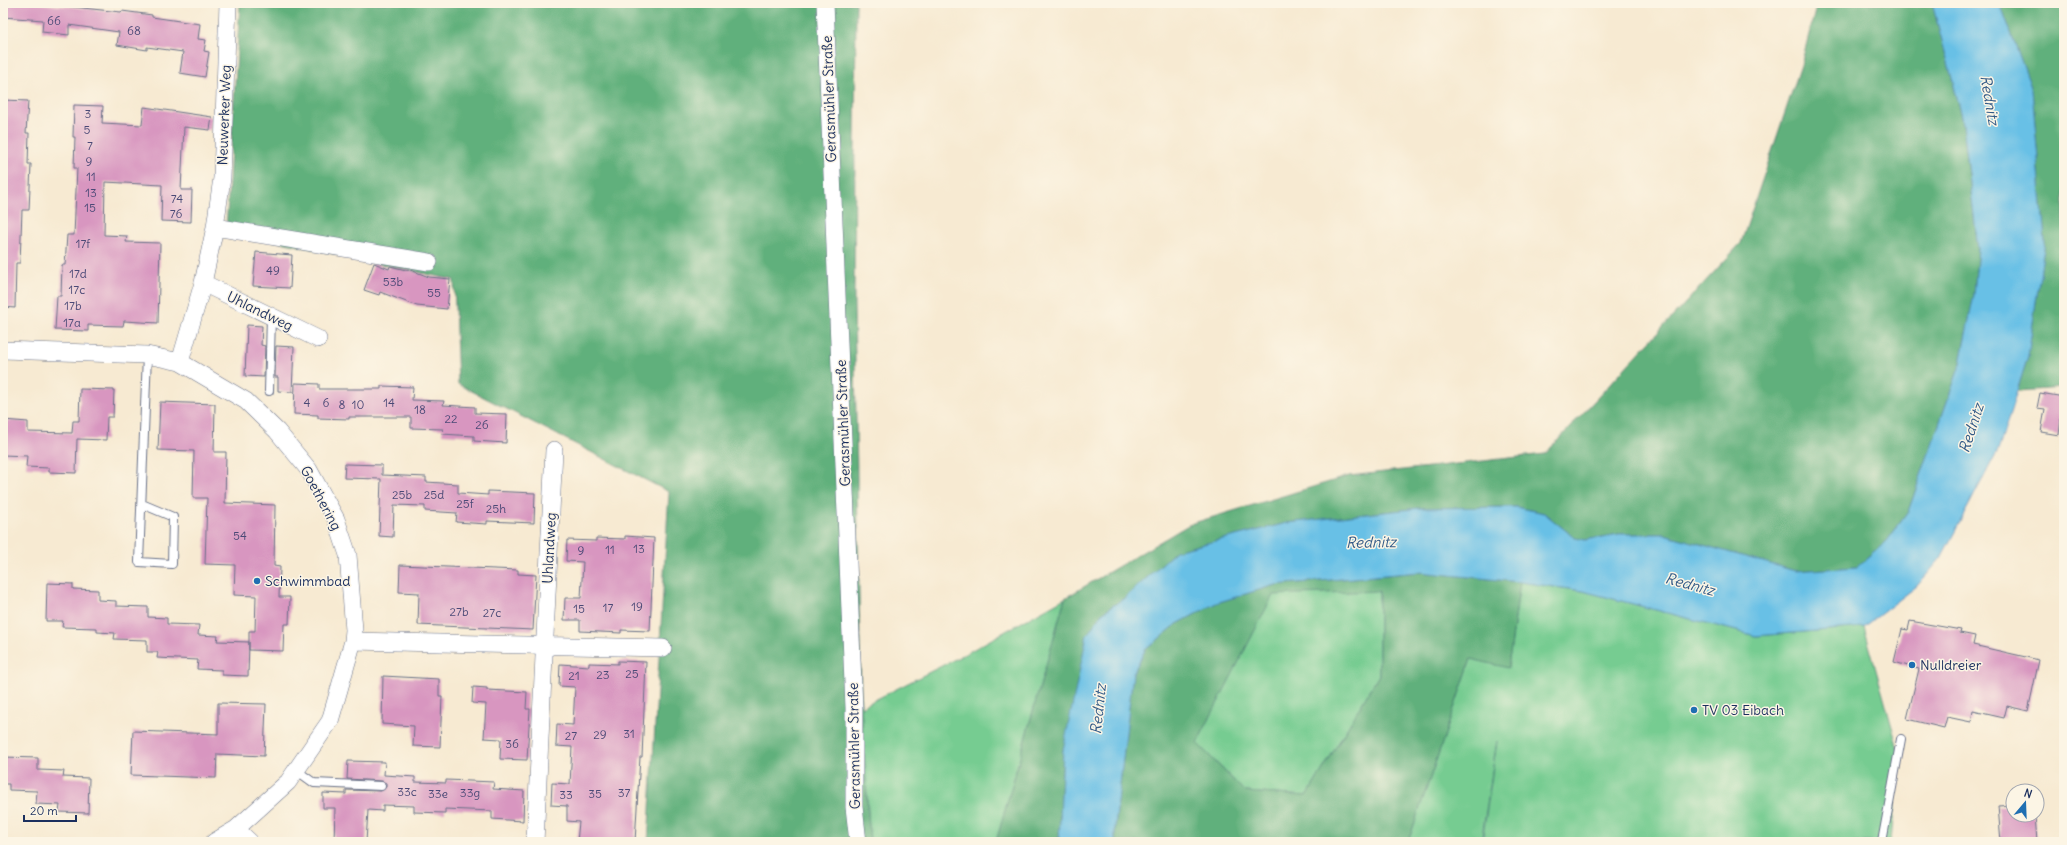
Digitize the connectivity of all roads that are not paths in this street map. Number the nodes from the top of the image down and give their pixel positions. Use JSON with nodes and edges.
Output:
{"nodes":[{"id":1,"x":228,"y":3,"type":"edge"},
{"id":2,"x":825,"y":3,"type":"edge"},
{"id":3,"x":215,"y":227,"type":"junction"},
{"id":4,"x":429,"y":262,"type":"dead end"},
{"id":5,"x":203,"y":283,"type":"junction"},
{"id":6,"x":271,"y":317,"type":"junction"},
{"id":7,"x":318,"y":339,"type":"dead end"},
{"id":8,"x":3,"y":350,"type":"edge"},
{"id":9,"x":147,"y":355,"type":"junction"},
{"id":10,"x":180,"y":362,"type":"junction"},
{"id":11,"x":268,"y":391,"type":"dead end"},
{"id":12,"x":554,"y":450,"type":"dead end"},
{"id":13,"x":142,"y":504,"type":"junction"},
{"id":14,"x":353,"y":641,"type":"junction"},
{"id":15,"x":544,"y":646,"type":"junction"},
{"id":16,"x":663,"y":648,"type":"dead end"},
{"id":17,"x":1901,"y":739,"type":"dead end"},
{"id":18,"x":296,"y":770,"type":"junction"},
{"id":19,"x":381,"y":786,"type":"dead end"},
{"id":20,"x":236,"y":828,"type":"junction"},
{"id":21,"x":214,"y":842,"type":"edge"},
{"id":22,"x":250,"y":842,"type":"edge"},
{"id":23,"x":535,"y":842,"type":"edge"},
{"id":24,"x":858,"y":842,"type":"edge"},
{"id":25,"x":1882,"y":842,"type":"edge"}],
"edges":[{"from":1,"to":3,"type":"street","name":"Neuwerker Weg"},
{"from":2,"to":24,"type":"street","name":"Gerasmühler Straße"},
{"from":3,"to":4,"type":"street"},
{"from":3,"to":5,"type":"street","name":"Neuwerker Weg"},
{"from":5,"to":6,"type":"street","name":"Uhlandweg"},
{"from":5,"to":10,"type":"street","name":"Neuwerker Weg"},
{"from":6,"to":7,"type":"street","name":"Uhlandweg"},
{"from":6,"to":11,"type":"lane"},
{"from":8,"to":9,"type":"street","name":"Goethering"},
{"from":9,"to":10,"type":"street","name":"Goethering"},
{"from":9,"to":13,"type":"lane"},
{"from":10,"to":14,"type":"street","name":"Goethering"},
{"from":12,"to":15,"type":"street","name":"Uhlandweg"},
{"from":13,"to":13,"type":"lane"},
{"from":14,"to":15,"type":"street"},
{"from":14,"to":18,"type":"street","name":"Goethering"},
{"from":15,"to":16,"type":"street"},
{"from":15,"to":23,"type":"street","name":"Uhlandweg"},
{"from":17,"to":25,"type":"lane"},
{"from":18,"to":19,"type":"lane"},
{"from":18,"to":20,"type":"street","name":"Goethering"},
{"from":20,"to":21,"type":"street","name":"Goethering"},
{"from":20,"to":22,"type":"street"}]}
